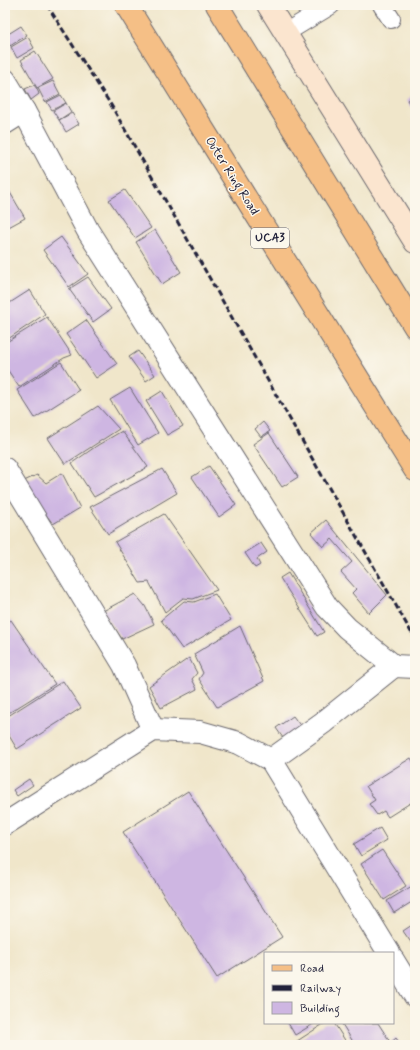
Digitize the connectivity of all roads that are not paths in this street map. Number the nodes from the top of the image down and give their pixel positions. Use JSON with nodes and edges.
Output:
{"nodes":[{"id":1,"x":126,"y":5,"type":"edge"},
{"id":2,"x":217,"y":5,"type":"edge"},
{"id":3,"x":268,"y":5,"type":"edge"},
{"id":4,"x":331,"y":5,"type":"edge"},
{"id":5,"x":285,"y":33,"type":"junction"},
{"id":6,"x":5,"y":80,"type":"edge"},
{"id":7,"x":24,"y":111,"type":"junction"},
{"id":8,"x":5,"y":123,"type":"edge"},
{"id":9,"x":415,"y":242,"type":"edge"},
{"id":10,"x":415,"y":327,"type":"edge"},
{"id":11,"x":5,"y":469,"type":"edge"},
{"id":12,"x":415,"y":470,"type":"edge"},
{"id":13,"x":404,"y":666,"type":"edge"},
{"id":14,"x":153,"y":730,"type":"junction"},
{"id":15,"x":271,"y":760,"type":"junction"},
{"id":16,"x":5,"y":824,"type":"edge"},
{"id":17,"x":388,"y":952,"type":"edge"},
{"id":18,"x":394,"y":962,"type":"edge"},
{"id":19,"x":415,"y":996,"type":"edge"}],
"edges":[{"from":1,"to":12,"type":"main road","name":"Outer Ring Road","number":"UCA3"},
{"from":2,"to":10,"type":"main road"},
{"from":3,"to":5,"type":"main road"},
{"from":4,"to":5,"type":"lane"},
{"from":5,"to":9,"type":"main road"},
{"from":6,"to":7,"type":"street"},
{"from":7,"to":8,"type":"street"},
{"from":7,"to":13,"type":"street"},
{"from":11,"to":14,"type":"street"},
{"from":13,"to":15,"type":"street"},
{"from":14,"to":15,"type":"street"},
{"from":14,"to":16,"type":"street"},
{"from":15,"to":17,"type":"street"},
{"from":18,"to":19,"type":"street"}]}
